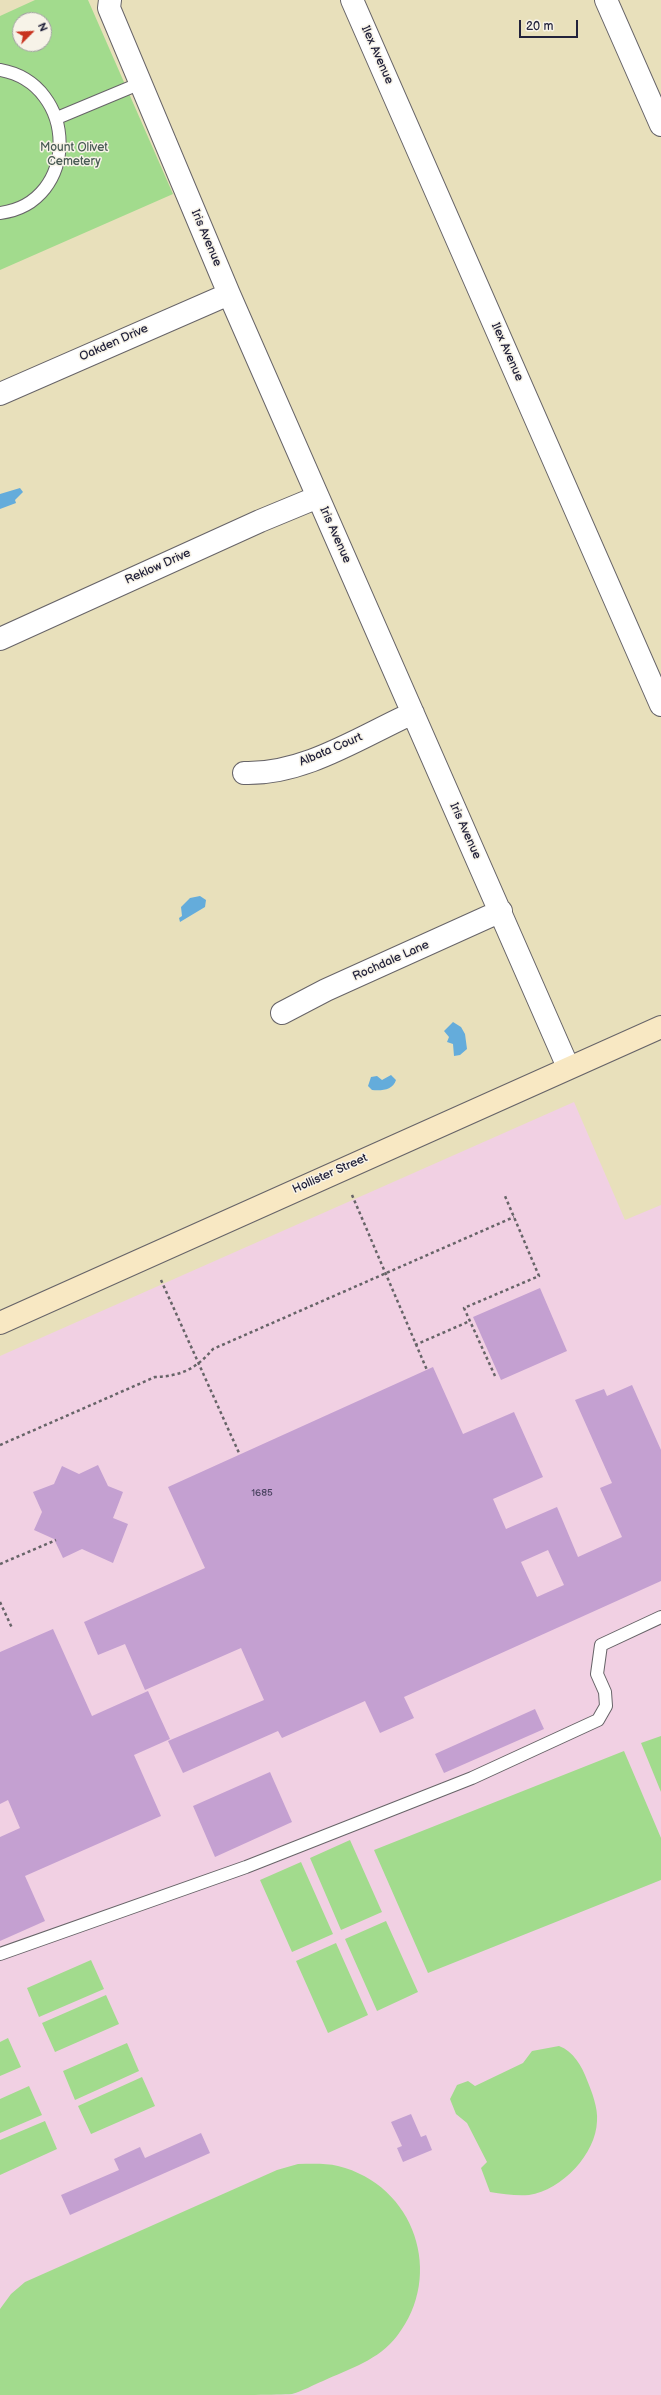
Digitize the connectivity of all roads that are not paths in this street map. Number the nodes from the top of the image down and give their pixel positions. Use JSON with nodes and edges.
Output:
{"nodes":[{"id":1,"x":110,"y":0,"type":"edge"},
{"id":2,"x":352,"y":0,"type":"edge"},
{"id":3,"x":606,"y":0,"type":"edge"},
{"id":4,"x":0,"y":70,"type":"edge"},
{"id":5,"x":141,"y":83,"type":"junction"},
{"id":6,"x":57,"y":118,"type":"junction"},
{"id":7,"x":661,"y":125,"type":"edge"},
{"id":8,"x":0,"y":213,"type":"edge"},
{"id":9,"x":229,"y":294,"type":"junction"},
{"id":10,"x":0,"y":394,"type":"edge"},
{"id":11,"x":318,"y":497,"type":"junction"},
{"id":12,"x":0,"y":639,"type":"edge"},
{"id":13,"x":661,"y":704,"type":"edge"},
{"id":14,"x":413,"y":713,"type":"junction"},
{"id":15,"x":244,"y":773,"type":"dead end"},
{"id":16,"x":501,"y":911,"type":"junction"},
{"id":17,"x":282,"y":1013,"type":"dead end"},
{"id":18,"x":661,"y":1027,"type":"edge"},
{"id":19,"x":568,"y":1067,"type":"junction"},
{"id":20,"x":0,"y":1323,"type":"edge"},
{"id":21,"x":661,"y":1617,"type":"edge"},
{"id":22,"x":0,"y":1954,"type":"edge"}],
"edges":[{"from":1,"to":5,"type":"street","name":"Iris Avenue"},
{"from":2,"to":13,"type":"street","name":"Ilex Avenue"},
{"from":3,"to":7,"type":"street"},
{"from":4,"to":6,"type":"lane"},
{"from":5,"to":6,"type":"lane"},
{"from":5,"to":9,"type":"street","name":"Iris Avenue"},
{"from":6,"to":8,"type":"lane"},
{"from":9,"to":10,"type":"street","name":"Oakden Drive"},
{"from":9,"to":11,"type":"street","name":"Iris Avenue"},
{"from":11,"to":12,"type":"street","name":"Reklow Drive"},
{"from":11,"to":14,"type":"street","name":"Iris Avenue"},
{"from":14,"to":15,"type":"street","name":"Albata Court"},
{"from":14,"to":16,"type":"street","name":"Iris Avenue"},
{"from":16,"to":17,"type":"street","name":"Rochdale Lane"},
{"from":16,"to":19,"type":"street","name":"Iris Avenue"},
{"from":18,"to":19,"type":"main road","name":"Hollister Street"},
{"from":19,"to":20,"type":"main road","name":"Hollister Street"},
{"from":21,"to":22,"type":"lane"}]}
